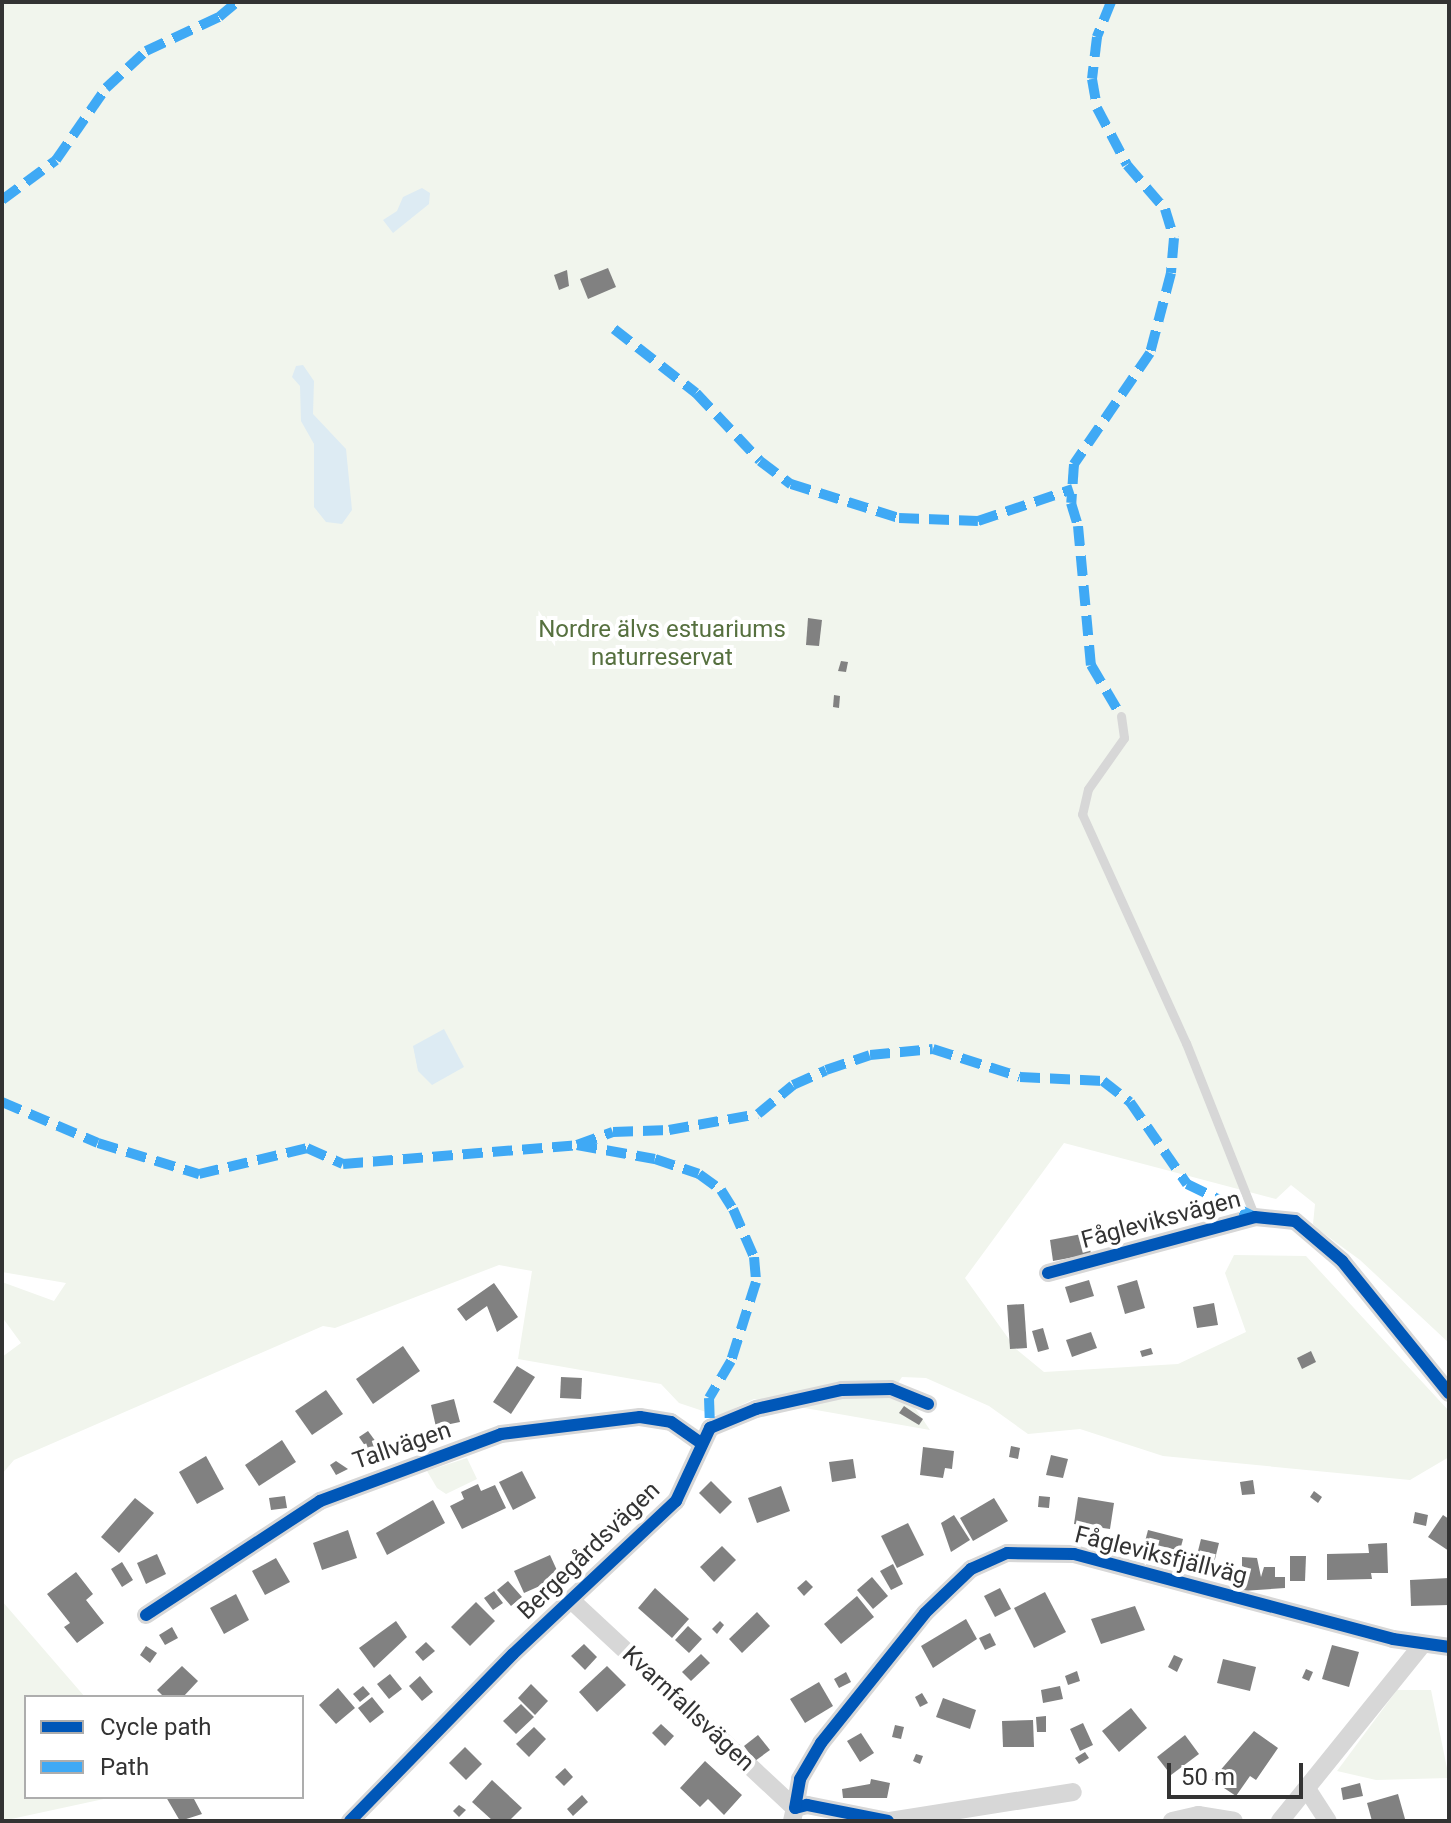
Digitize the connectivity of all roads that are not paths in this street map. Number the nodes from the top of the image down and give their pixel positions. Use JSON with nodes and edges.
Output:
{"nodes":[{"id":1,"x":1121,"y":716,"type":"dead end"},
{"id":2,"x":1255,"y":1217,"type":"junction"},
{"id":3,"x":1048,"y":1273,"type":"dead end"},
{"id":4,"x":1449,"y":1393,"type":"edge"},
{"id":5,"x":928,"y":1404,"type":"dead end"},
{"id":6,"x":700,"y":1442,"type":"junction"},
{"id":7,"x":571,"y":1600,"type":"junction"},
{"id":8,"x":146,"y":1615,"type":"dead end"},
{"id":9,"x":1421,"y":1646,"type":"junction"},
{"id":10,"x":1449,"y":1647,"type":"edge"},
{"id":11,"x":1307,"y":1789,"type":"junction"},
{"id":12,"x":1073,"y":1792,"type":"dead end"},
{"id":13,"x":793,"y":1815,"type":"edge"},
{"id":14,"x":350,"y":1821,"type":"edge"},
{"id":15,"x":889,"y":1821,"type":"edge"},
{"id":16,"x":1172,"y":1821,"type":"edge"},
{"id":17,"x":1234,"y":1821,"type":"edge"},
{"id":18,"x":1280,"y":1821,"type":"edge"},
{"id":19,"x":1328,"y":1821,"type":"edge"}],
"edges":[{"from":1,"to":2,"type":"lane"},
{"from":2,"to":3,"type":"street","name":"Fågleviksvägen"},
{"from":2,"to":4,"type":"street","name":"Fågleviksvägen"},
{"from":5,"to":6,"type":"street"},
{"from":6,"to":7,"type":"street","name":"Bergegårdsvägen"},
{"from":6,"to":8,"type":"street","name":"Tallvägen"},
{"from":7,"to":13,"type":"street","name":"Kvarnfallsvägen"},
{"from":7,"to":14,"type":"street","name":"Bergegårdsvägen"},
{"from":9,"to":10,"type":"street","name":"Fågleviksfjällväg"},
{"from":9,"to":11,"type":"street"},
{"from":9,"to":13,"type":"street","name":"Fågleviksfjällväg"},
{"from":11,"to":18,"type":"street"},
{"from":11,"to":19,"type":"street"},
{"from":12,"to":15,"type":"street"},
{"from":13,"to":15,"type":"street"},
{"from":16,"to":17,"type":"street"}]}
